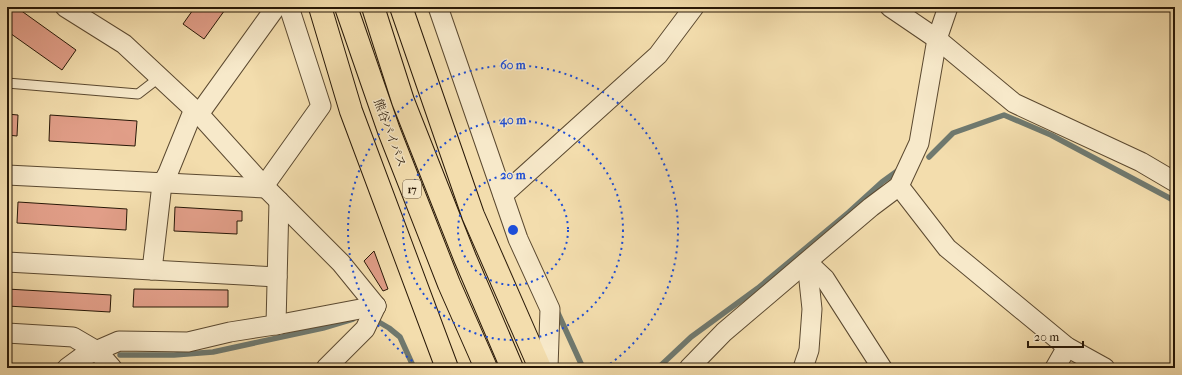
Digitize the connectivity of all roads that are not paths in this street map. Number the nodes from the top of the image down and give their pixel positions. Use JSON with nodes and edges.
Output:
{"nodes":[{"id":1,"x":65,"y":7,"type":"edge"},
{"id":2,"x":276,"y":7,"type":"edge"},
{"id":3,"x":289,"y":7,"type":"edge"},
{"id":4,"x":320,"y":7,"type":"edge"},
{"id":5,"x":346,"y":7,"type":"edge"},
{"id":6,"x":373,"y":7,"type":"edge"},
{"id":7,"x":401,"y":7,"type":"edge"},
{"id":8,"x":438,"y":7,"type":"edge"},
{"id":9,"x":694,"y":7,"type":"edge"},
{"id":10,"x":890,"y":7,"type":"edge"},
{"id":11,"x":948,"y":7,"type":"edge"},
{"id":12,"x":91,"y":14,"type":"edge"},
{"id":13,"x":937,"y":39,"type":"junction"},
{"id":14,"x":160,"y":77,"type":"junction"},
{"id":15,"x":7,"y":83,"type":"edge"},
{"id":16,"x":197,"y":112,"type":"junction"},
{"id":17,"x":7,"y":175,"type":"edge"},
{"id":18,"x":1175,"y":182,"type":"edge"},
{"id":19,"x":162,"y":184,"type":"junction"},
{"id":20,"x":898,"y":186,"type":"junction"},
{"id":21,"x":265,"y":187,"type":"junction"},
{"id":22,"x":503,"y":195,"type":"junction"},
{"id":23,"x":279,"y":201,"type":"junction"},
{"id":24,"x":7,"y":262,"type":"edge"},
{"id":25,"x":807,"y":262,"type":"junction"},
{"id":26,"x":152,"y":270,"type":"junction"},
{"id":27,"x":278,"y":277,"type":"junction"},
{"id":28,"x":376,"y":307,"type":"junction"},
{"id":29,"x":276,"y":325,"type":"junction"},
{"id":30,"x":7,"y":333,"type":"edge"},
{"id":31,"x":1068,"y":347,"type":"junction"},
{"id":32,"x":809,"y":350,"type":"junction"},
{"id":33,"x":97,"y":351,"type":"junction"},
{"id":34,"x":66,"y":368,"type":"edge"},
{"id":35,"x":112,"y":368,"type":"edge"},
{"id":36,"x":326,"y":368,"type":"edge"},
{"id":37,"x":447,"y":368,"type":"edge"},
{"id":38,"x":486,"y":368,"type":"edge"},
{"id":39,"x":512,"y":368,"type":"edge"},
{"id":40,"x":540,"y":368,"type":"edge"},
{"id":41,"x":548,"y":368,"type":"edge"},
{"id":42,"x":689,"y":368,"type":"edge"},
{"id":43,"x":803,"y":368,"type":"edge"},
{"id":44,"x":815,"y":368,"type":"edge"},
{"id":45,"x":882,"y":368,"type":"edge"},
{"id":46,"x":1055,"y":368,"type":"edge"},
{"id":47,"x":1105,"y":368,"type":"edge"}],
"edges":[{"from":1,"to":12,"type":"street"},
{"from":2,"to":16,"type":"street"},
{"from":3,"to":21,"type":"street"},
{"from":4,"to":37,"type":"highway"},
{"from":5,"to":38,"type":"highway","name":"熊谷バイパス","number":"17"},
{"from":6,"to":39,"type":"highway","name":"熊谷バイパス","number":"17"},
{"from":7,"to":40,"type":"highway"},
{"from":8,"to":22,"type":"street"},
{"from":9,"to":22,"type":"street"},
{"from":10,"to":13,"type":"street"},
{"from":11,"to":13,"type":"street"},
{"from":12,"to":14,"type":"street"},
{"from":13,"to":18,"type":"street"},
{"from":13,"to":20,"type":"street"},
{"from":14,"to":15,"type":"lane"},
{"from":14,"to":16,"type":"street"},
{"from":16,"to":19,"type":"street"},
{"from":16,"to":21,"type":"street"},
{"from":17,"to":19,"type":"street"},
{"from":19,"to":21,"type":"street"},
{"from":19,"to":26,"type":"street"},
{"from":20,"to":25,"type":"street"},
{"from":20,"to":31,"type":"street"},
{"from":21,"to":23,"type":"street"},
{"from":22,"to":41,"type":"street"},
{"from":23,"to":27,"type":"street"},
{"from":23,"to":28,"type":"street"},
{"from":24,"to":26,"type":"street"},
{"from":25,"to":32,"type":"street"},
{"from":25,"to":42,"type":"street"},
{"from":25,"to":45,"type":"street"},
{"from":26,"to":27,"type":"street"},
{"from":27,"to":29,"type":"street"},
{"from":28,"to":29,"type":"street"},
{"from":28,"to":36,"type":"street"},
{"from":29,"to":33,"type":"street"},
{"from":30,"to":33,"type":"street"},
{"from":31,"to":46,"type":"street"},
{"from":31,"to":47,"type":"street"},
{"from":32,"to":43,"type":"street"},
{"from":32,"to":44,"type":"street"},
{"from":33,"to":34,"type":"street"},
{"from":33,"to":35,"type":"street"}]}
